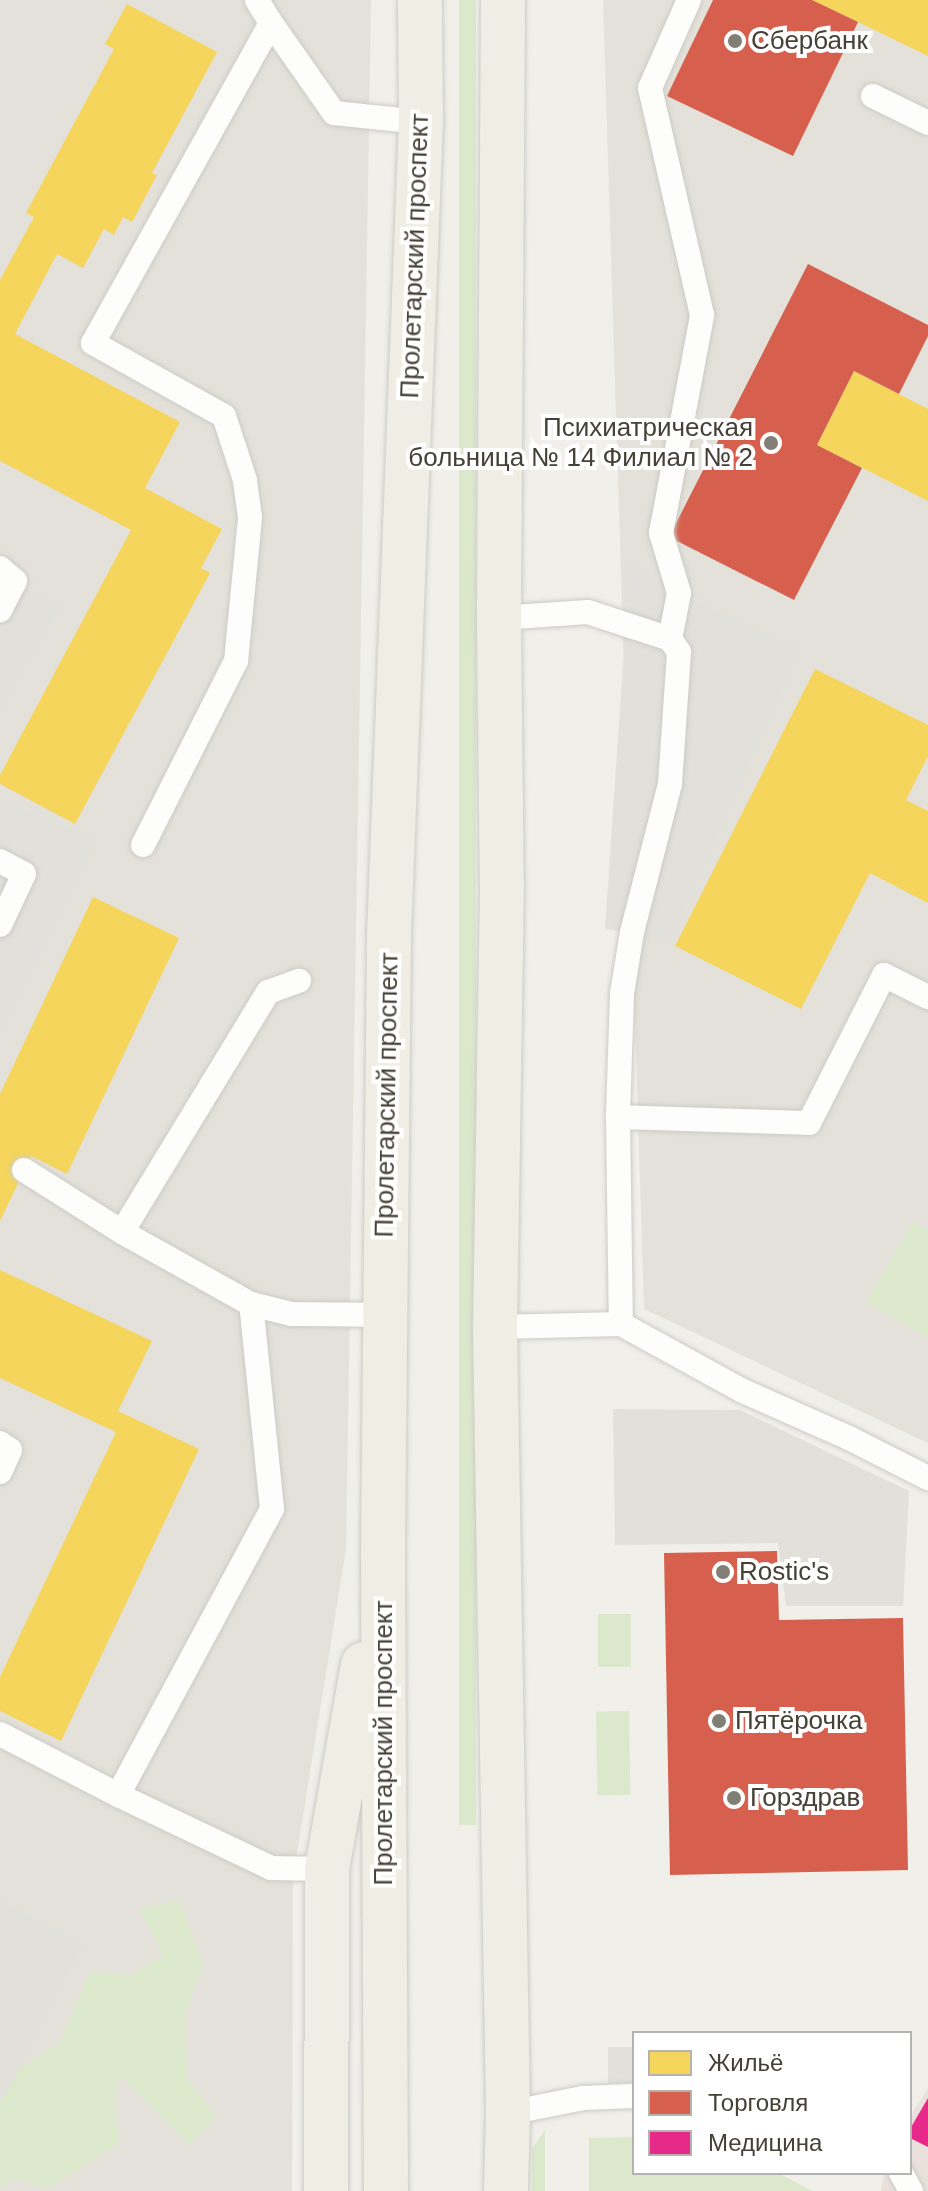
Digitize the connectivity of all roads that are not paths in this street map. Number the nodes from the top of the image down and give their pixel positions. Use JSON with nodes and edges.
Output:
{"nodes":[{"id":1,"x":257,"y":0,"type":"edge"},
{"id":2,"x":420,"y":0,"type":"edge"},
{"id":3,"x":503,"y":0,"type":"edge"},
{"id":4,"x":689,"y":0,"type":"edge"},
{"id":5,"x":271,"y":23,"type":"junction"},
{"id":6,"x":873,"y":96,"type":"dead end"},
{"id":7,"x":421,"y":122,"type":"junction"},
{"id":8,"x":928,"y":123,"type":"edge"},
{"id":9,"x":0,"y":568,"type":"edge"},
{"id":10,"x":0,"y":610,"type":"edge"},
{"id":11,"x":499,"y":618,"type":"junction"},
{"id":12,"x":670,"y":639,"type":"junction"},
{"id":13,"x":143,"y":845,"type":"dead end"},
{"id":14,"x":0,"y":861,"type":"edge"},
{"id":15,"x":0,"y":925,"type":"edge"},
{"id":16,"x":299,"y":981,"type":"dead end"},
{"id":17,"x":928,"y":997,"type":"edge"},
{"id":18,"x":618,"y":1117,"type":"junction"},
{"id":19,"x":24,"y":1170,"type":"dead end"},
{"id":20,"x":122,"y":1232,"type":"junction"},
{"id":21,"x":251,"y":1304,"type":"junction"},
{"id":22,"x":384,"y":1315,"type":"junction"},
{"id":23,"x":621,"y":1324,"type":"junction"},
{"id":24,"x":495,"y":1327,"type":"junction"},
{"id":25,"x":0,"y":1443,"type":"edge"},
{"id":26,"x":0,"y":1472,"type":"edge"},
{"id":27,"x":928,"y":1478,"type":"edge"},
{"id":28,"x":383,"y":1551,"type":"junction"},
{"id":29,"x":0,"y":1734,"type":"edge"},
{"id":30,"x":118,"y":1795,"type":"junction"},
{"id":31,"x":327,"y":1869,"type":"junction"},
{"id":32,"x":632,"y":2096,"type":"edge"},
{"id":33,"x":508,"y":2113,"type":"junction"},
{"id":34,"x":326,"y":2191,"type":"edge"},
{"id":35,"x":386,"y":2191,"type":"edge"},
{"id":36,"x":506,"y":2191,"type":"edge"}],
"edges":[{"from":1,"to":5,"type":"lane"},
{"from":2,"to":7,"type":"main road","name":"Пролетарский проспект"},
{"from":3,"to":11,"type":"main road"},
{"from":4,"to":12,"type":"lane"},
{"from":5,"to":7,"type":"lane"},
{"from":5,"to":13,"type":"lane"},
{"from":6,"to":8,"type":"lane"},
{"from":7,"to":22,"type":"main road","name":"Пролетарский проспект"},
{"from":9,"to":10,"type":"lane"},
{"from":11,"to":12,"type":"lane"},
{"from":11,"to":24,"type":"main road"},
{"from":12,"to":18,"type":"lane"},
{"from":14,"to":15,"type":"lane"},
{"from":16,"to":20,"type":"lane"},
{"from":17,"to":18,"type":"lane"},
{"from":18,"to":23,"type":"lane"},
{"from":19,"to":20,"type":"lane"},
{"from":20,"to":21,"type":"lane"},
{"from":21,"to":22,"type":"lane"},
{"from":21,"to":30,"type":"lane"},
{"from":22,"to":28,"type":"main road","name":"Пролетарский проспект"},
{"from":23,"to":24,"type":"lane"},
{"from":23,"to":27,"type":"lane"},
{"from":24,"to":33,"type":"main road"},
{"from":25,"to":26,"type":"lane"},
{"from":28,"to":31,"type":"main road"},
{"from":28,"to":35,"type":"main road","name":"Пролетарский проспект"},
{"from":29,"to":30,"type":"lane"},
{"from":30,"to":31,"type":"lane"},
{"from":31,"to":34,"type":"main road"},
{"from":32,"to":33,"type":"lane"},
{"from":33,"to":36,"type":"main road"}]}
